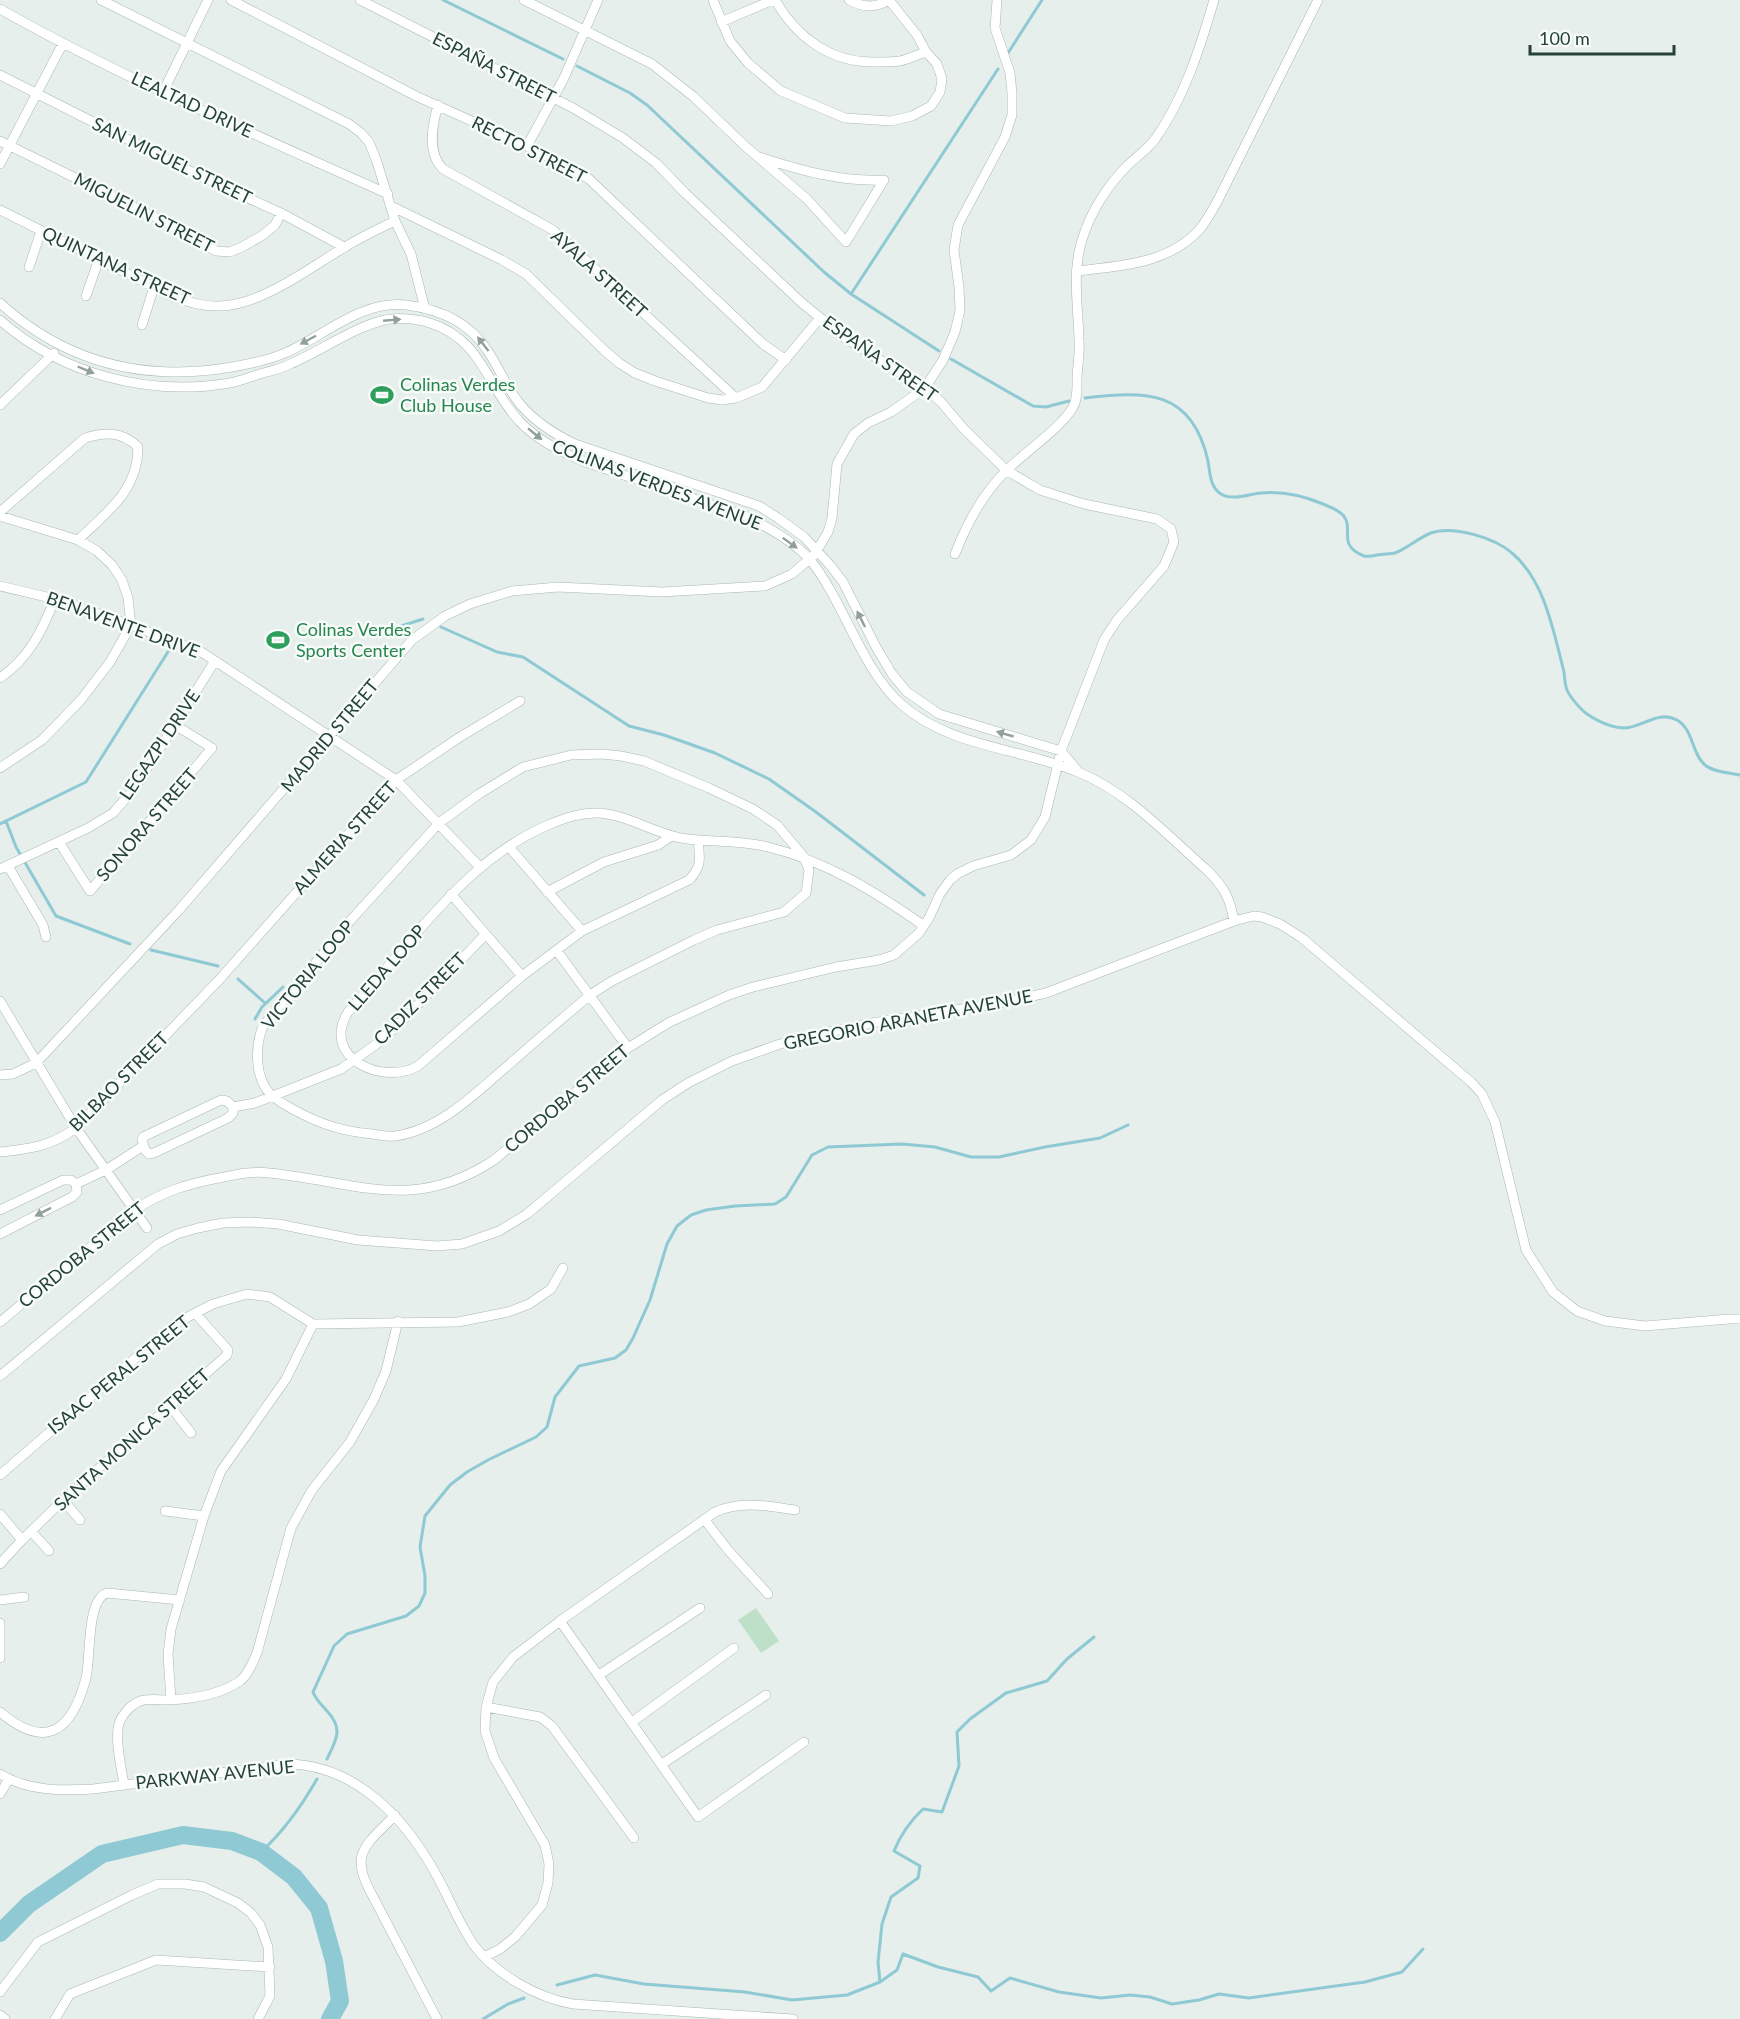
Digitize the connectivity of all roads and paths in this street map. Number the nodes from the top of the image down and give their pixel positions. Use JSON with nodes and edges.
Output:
{"nodes":[{"id":1,"x":101,"y":0,"type":"edge"},
{"id":2,"x":208,"y":0,"type":"edge"},
{"id":3,"x":231,"y":0,"type":"edge"},
{"id":4,"x":360,"y":0,"type":"edge"},
{"id":5,"x":524,"y":0,"type":"edge"},
{"id":6,"x":598,"y":0,"type":"edge"},
{"id":7,"x":713,"y":0,"type":"edge"},
{"id":8,"x":774,"y":0,"type":"edge"},
{"id":9,"x":849,"y":0,"type":"edge"},
{"id":10,"x":997,"y":0,"type":"edge"},
{"id":11,"x":1214,"y":0,"type":"edge"},
{"id":12,"x":1318,"y":0,"type":"edge"},
{"id":13,"x":0,"y":9,"type":"edge"},
{"id":14,"x":721,"y":22,"type":"junction"},
{"id":15,"x":585,"y":30,"type":"junction"},
{"id":16,"x":63,"y":43,"type":"junction"},
{"id":17,"x":186,"y":43,"type":"junction"},
{"id":18,"x":926,"y":52,"type":"junction"},
{"id":19,"x":0,"y":75,"type":"edge"},
{"id":20,"x":163,"y":92,"type":"junction"},
{"id":21,"x":35,"y":94,"type":"junction"},
{"id":22,"x":552,"y":98,"type":"junction"},
{"id":23,"x":438,"y":105,"type":"junction"},
{"id":24,"x":4,"y":144,"type":"edge"},
{"id":25,"x":527,"y":146,"type":"junction"},
{"id":26,"x":759,"y":157,"type":"junction"},
{"id":27,"x":0,"y":164,"type":"edge"},
{"id":28,"x":388,"y":194,"type":"junction"},
{"id":29,"x":391,"y":206,"type":"junction"},
{"id":30,"x":0,"y":210,"type":"edge"},
{"id":31,"x":281,"y":213,"type":"junction"},
{"id":32,"x":395,"y":221,"type":"junction"},
{"id":33,"x":41,"y":231,"type":"junction"},
{"id":34,"x":344,"y":247,"type":"junction"},
{"id":35,"x":99,"y":260,"type":"junction"},
{"id":36,"x":29,"y":267,"type":"dead end"},
{"id":37,"x":1076,"y":271,"type":"junction"},
{"id":38,"x":154,"y":287,"type":"junction"},
{"id":39,"x":86,"y":296,"type":"dead end"},
{"id":40,"x":0,"y":303,"type":"edge"},
{"id":41,"x":425,"y":309,"type":"junction"},
{"id":42,"x":820,"y":318,"type":"junction"},
{"id":43,"x":0,"y":321,"type":"edge"},
{"id":44,"x":142,"y":325,"type":"dead end"},
{"id":45,"x":58,"y":344,"type":"junction"},
{"id":46,"x":53,"y":356,"type":"junction"},
{"id":47,"x":786,"y":360,"type":"junction"},
{"id":48,"x":925,"y":388,"type":"junction"},
{"id":49,"x":736,"y":398,"type":"junction"},
{"id":50,"x":0,"y":405,"type":"edge"},
{"id":51,"x":1006,"y":470,"type":"junction"},
{"id":52,"x":0,"y":514,"type":"edge"},
{"id":53,"x":78,"y":540,"type":"junction"},
{"id":54,"x":817,"y":550,"type":"junction"},
{"id":55,"x":955,"y":554,"type":"dead end"},
{"id":56,"x":809,"y":560,"type":"junction"},
{"id":57,"x":0,"y":586,"type":"edge"},
{"id":58,"x":56,"y":600,"type":"junction"},
{"id":59,"x":131,"y":625,"type":"junction"},
{"id":60,"x":215,"y":661,"type":"junction"},
{"id":61,"x":0,"y":678,"type":"edge"},
{"id":62,"x":520,"y":701,"type":"dead end"},
{"id":63,"x":175,"y":725,"type":"junction"},
{"id":64,"x":331,"y":735,"type":"junction"},
{"id":65,"x":1061,"y":751,"type":"junction"},
{"id":66,"x":1057,"y":764,"type":"junction"},
{"id":67,"x":0,"y":768,"type":"edge"},
{"id":68,"x":1078,"y":772,"type":"junction"},
{"id":69,"x":396,"y":780,"type":"junction"},
{"id":70,"x":439,"y":823,"type":"junction"},
{"id":71,"x":670,"y":837,"type":"junction"},
{"id":72,"x":698,"y":840,"type":"junction"},
{"id":73,"x":59,"y":842,"type":"junction"},
{"id":74,"x":509,"y":847,"type":"junction"},
{"id":75,"x":804,"y":857,"type":"junction"},
{"id":76,"x":480,"y":867,"type":"junction"},
{"id":77,"x":4,"y":868,"type":"edge"},
{"id":78,"x":547,"y":892,"type":"junction"},
{"id":79,"x":451,"y":894,"type":"junction"},
{"id":80,"x":1234,"y":921,"type":"junction"},
{"id":81,"x":924,"y":926,"type":"junction"},
{"id":82,"x":582,"y":931,"type":"junction"},
{"id":83,"x":485,"y":934,"type":"junction"},
{"id":84,"x":46,"y":937,"type":"dead end"},
{"id":85,"x":557,"y":951,"type":"junction"},
{"id":86,"x":522,"y":976,"type":"junction"},
{"id":87,"x":219,"y":980,"type":"joint"},
{"id":88,"x":590,"y":995,"type":"junction"},
{"id":89,"x":0,"y":1001,"type":"edge"},
{"id":90,"x":628,"y":1048,"type":"junction"},
{"id":91,"x":353,"y":1060,"type":"junction"},
{"id":92,"x":36,"y":1063,"type":"junction"},
{"id":93,"x":0,"y":1075,"type":"edge"},
{"id":94,"x":271,"y":1096,"type":"junction"},
{"id":95,"x":233,"y":1107,"type":"junction"},
{"id":96,"x":76,"y":1128,"type":"junction"},
{"id":97,"x":143,"y":1146,"type":"junction"},
{"id":98,"x":0,"y":1152,"type":"edge"},
{"id":99,"x":106,"y":1170,"type":"junction"},
{"id":100,"x":76,"y":1184,"type":"junction"},
{"id":101,"x":0,"y":1210,"type":"edge"},
{"id":102,"x":135,"y":1210,"type":"junction"},
{"id":103,"x":147,"y":1228,"type":"dead end"},
{"id":104,"x":0,"y":1234,"type":"edge"},
{"id":105,"x":563,"y":1268,"type":"dead end"},
{"id":106,"x":195,"y":1313,"type":"junction"},
{"id":107,"x":1740,"y":1319,"type":"edge"},
{"id":108,"x":0,"y":1322,"type":"edge"},
{"id":109,"x":398,"y":1322,"type":"junction"},
{"id":110,"x":313,"y":1324,"type":"junction"},
{"id":111,"x":0,"y":1376,"type":"edge"},
{"id":112,"x":171,"y":1406,"type":"junction"},
{"id":113,"x":191,"y":1433,"type":"dead end"},
{"id":114,"x":0,"y":1475,"type":"edge"},
{"id":115,"x":63,"y":1500,"type":"junction"},
{"id":116,"x":795,"y":1510,"type":"dead end"},
{"id":117,"x":165,"y":1511,"type":"dead end"},
{"id":118,"x":0,"y":1514,"type":"edge"},
{"id":119,"x":204,"y":1515,"type":"junction"},
{"id":120,"x":704,"y":1519,"type":"junction"},
{"id":121,"x":80,"y":1520,"type":"dead end"},
{"id":122,"x":31,"y":1531,"type":"junction"},
{"id":123,"x":22,"y":1540,"type":"junction"},
{"id":124,"x":49,"y":1551,"type":"dead end"},
{"id":125,"x":0,"y":1564,"type":"edge"},
{"id":126,"x":768,"y":1594,"type":"dead end"},
{"id":127,"x":24,"y":1597,"type":"dead end"},
{"id":128,"x":0,"y":1600,"type":"edge"},
{"id":129,"x":180,"y":1600,"type":"junction"},
{"id":130,"x":700,"y":1608,"type":"dead end"},
{"id":131,"x":560,"y":1621,"type":"junction"},
{"id":132,"x":0,"y":1623,"type":"edge"},
{"id":133,"x":734,"y":1648,"type":"dead end"},
{"id":134,"x":0,"y":1658,"type":"edge"},
{"id":135,"x":599,"y":1675,"type":"junction"},
{"id":136,"x":766,"y":1695,"type":"dead end"},
{"id":137,"x":171,"y":1700,"type":"junction"},
{"id":138,"x":486,"y":1707,"type":"junction"},
{"id":139,"x":0,"y":1712,"type":"edge"},
{"id":140,"x":632,"y":1722,"type":"junction"},
{"id":141,"x":804,"y":1742,"type":"dead end"},
{"id":142,"x":662,"y":1764,"type":"junction"},
{"id":143,"x":0,"y":1774,"type":"edge"},
{"id":144,"x":9,"y":1779,"type":"junction"},
{"id":145,"x":124,"y":1784,"type":"junction"},
{"id":146,"x":0,"y":1794,"type":"edge"},
{"id":147,"x":395,"y":1815,"type":"junction"},
{"id":148,"x":634,"y":1838,"type":"dead end"},
{"id":149,"x":484,"y":1957,"type":"junction"},
{"id":150,"x":270,"y":1967,"type":"junction"},
{"id":151,"x":0,"y":1992,"type":"edge"},
{"id":152,"x":0,"y":2015,"type":"edge"},
{"id":153,"x":5,"y":2019,"type":"edge"},
{"id":154,"x":55,"y":2019,"type":"edge"},
{"id":155,"x":258,"y":2019,"type":"edge"},
{"id":156,"x":437,"y":2019,"type":"edge"},
{"id":157,"x":793,"y":2019,"type":"edge"}],
"edges":[{"from":1,"to":17,"type":"street"},
{"from":2,"to":17,"type":"street"},
{"from":3,"to":23,"type":"street","name":"RECTO STREET"},
{"from":4,"to":22,"type":"street","name":"ESPAÑA STREET"},
{"from":5,"to":15,"type":"street"},
{"from":6,"to":15,"type":"street"},
{"from":7,"to":14,"type":"street"},
{"from":8,"to":14,"type":"street"},
{"from":8,"to":18,"type":"street"},
{"from":9,"to":18,"type":"street"},
{"from":10,"to":48,"type":"street"},
{"from":11,"to":37,"type":"street"},
{"from":12,"to":37,"type":"street"},
{"from":13,"to":16,"type":"street","name":"LEALTAD DRIVE"},
{"from":14,"to":18,"type":"street"},
{"from":15,"to":22,"type":"street"},
{"from":15,"to":26,"type":"street"},
{"from":16,"to":20,"type":"street","name":"LEALTAD DRIVE"},
{"from":16,"to":21,"type":"street"},
{"from":17,"to":20,"type":"street"},
{"from":17,"to":28,"type":"street"},
{"from":19,"to":21,"type":"street","name":"SAN MIGUEL STREET"},
{"from":20,"to":28,"type":"street","name":"LEALTAD DRIVE"},
{"from":21,"to":24,"type":"street"},
{"from":21,"to":31,"type":"street","name":"SAN MIGUEL STREET"},
{"from":22,"to":25,"type":"street"},
{"from":22,"to":42,"type":"street","name":"ESPAÑA STREET"},
{"from":23,"to":25,"type":"street","name":"RECTO STREET"},
{"from":23,"to":49,"type":"street","name":"AYALA STREET"},
{"from":24,"to":27,"type":"street"},
{"from":24,"to":31,"type":"street","name":"MIGUELIN STREET"},
{"from":25,"to":47,"type":"street","name":"RECTO STREET"},
{"from":26,"to":26,"type":"street"},
{"from":28,"to":29,"type":"street"},
{"from":29,"to":32,"type":"street"},
{"from":29,"to":49,"type":"street"},
{"from":30,"to":33,"type":"street","name":"QUINTANA STREET"},
{"from":31,"to":34,"type":"street","name":"SAN MIGUEL STREET"},
{"from":32,"to":34,"type":"street","name":"QUINTANA STREET"},
{"from":32,"to":41,"type":"street"},
{"from":33,"to":35,"type":"street","name":"QUINTANA STREET"},
{"from":33,"to":36,"type":"street"},
{"from":34,"to":38,"type":"street","name":"QUINTANA STREET"},
{"from":35,"to":38,"type":"street","name":"QUINTANA STREET"},
{"from":35,"to":39,"type":"street"},
{"from":37,"to":51,"type":"street"},
{"from":38,"to":44,"type":"street"},
{"from":40,"to":45,"type":"street","name":"COLINAS VERDES AVENUE"},
{"from":41,"to":45,"type":"street","name":"COLINAS VERDES AVENUE","one_way":true},
{"from":54,"to":41,"type":"street","name":"COLINAS VERDES AVENUE","one_way":true},
{"from":42,"to":47,"type":"street"},
{"from":42,"to":48,"type":"street","name":"ESPAÑA STREET"},
{"from":43,"to":46,"type":"street","name":"COLINAS VERDES AVENUE"},
{"from":45,"to":46,"type":"street"},
{"from":46,"to":50,"type":"street"},
{"from":46,"to":56,"type":"street","name":"COLINAS VERDES AVENUE","one_way":true},
{"from":47,"to":49,"type":"street"},
{"from":48,"to":51,"type":"street","name":"ESPAÑA STREET"},
{"from":48,"to":54,"type":"street","name":"MADRID STREET"},
{"from":51,"to":55,"type":"street"},
{"from":51,"to":65,"type":"street","name":"ESPAÑA STREET"},
{"from":52,"to":53,"type":"street"},
{"from":52,"to":53,"type":"street"},
{"from":53,"to":59,"type":"street"},
{"from":54,"to":56,"type":"street","name":"MADRID STREET"},
{"from":65,"to":54,"type":"street","name":"COLINAS VERDES AVENUE","one_way":true},
{"from":56,"to":64,"type":"street","name":"MADRID STREET"},
{"from":56,"to":66,"type":"street","name":"COLINAS VERDES AVENUE"},
{"from":57,"to":58,"type":"street","name":"BENAVENTE DRIVE"},
{"from":58,"to":59,"type":"street","name":"BENAVENTE DRIVE"},
{"from":58,"to":61,"type":"street"},
{"from":59,"to":60,"type":"street","name":"BENAVENTE DRIVE"},
{"from":59,"to":67,"type":"street"},
{"from":60,"to":63,"type":"street","name":"LEGAZPI DRIVE"},
{"from":60,"to":64,"type":"street","name":"BENAVENTE DRIVE"},
{"from":62,"to":69,"type":"street","name":"ALMERIA STREET"},
{"from":63,"to":73,"type":"street","name":"LEGAZPI DRIVE"},
{"from":63,"to":73,"type":"street","name":"SONORA STREET"},
{"from":64,"to":69,"type":"street","name":"BENAVENTE DRIVE"},
{"from":64,"to":92,"type":"street","name":"MADRID STREET"},
{"from":65,"to":66,"type":"street","name":"CORDOBA STREET"},
{"from":65,"to":68,"type":"street","name":"COLINAS VERDES AVENUE"},
{"from":66,"to":68,"type":"street","name":"COLINAS VERDES AVENUE"},
{"from":66,"to":81,"type":"street","name":"CORDOBA STREET"},
{"from":68,"to":80,"type":"street","name":"COLINAS VERDES AVENUE"},
{"from":69,"to":70,"type":"street","name":"BENAVENTE DRIVE"},
{"from":69,"to":87,"type":"street","name":"ALMERIA STREET"},
{"from":70,"to":75,"type":"street","name":"VICTORIA LOOP"},
{"from":70,"to":76,"type":"street","name":"BENAVENTE DRIVE"},
{"from":70,"to":94,"type":"street","name":"VICTORIA LOOP"},
{"from":71,"to":72,"type":"street","name":"LLEDA LOOP"},
{"from":71,"to":74,"type":"street","name":"LLEDA LOOP"},
{"from":71,"to":78,"type":"street"},
{"from":72,"to":75,"type":"street","name":"LLEDA LOOP"},
{"from":72,"to":82,"type":"street"},
{"from":73,"to":77,"type":"street","name":"LEGAZPI DRIVE"},
{"from":74,"to":76,"type":"street","name":"LLEDA LOOP"},
{"from":74,"to":78,"type":"street"},
{"from":75,"to":81,"type":"street","name":"LLEDA LOOP"},
{"from":75,"to":88,"type":"street"},
{"from":76,"to":79,"type":"street","name":"LLEDA LOOP"},
{"from":77,"to":84,"type":"street"},
{"from":78,"to":82,"type":"street"},
{"from":79,"to":83,"type":"street"},
{"from":79,"to":91,"type":"street","name":"LLEDA LOOP"},
{"from":80,"to":107,"type":"street","name":"GREGORIO ARANETA AVENUE"},
{"from":80,"to":111,"type":"street","name":"GREGORIO ARANETA AVENUE"},
{"from":81,"to":90,"type":"street","name":"CORDOBA STREET"},
{"from":82,"to":85,"type":"street"},
{"from":83,"to":86,"type":"street"},
{"from":83,"to":91,"type":"street","name":"CADIZ STREET"},
{"from":85,"to":86,"type":"street"},
{"from":85,"to":88,"type":"street"},
{"from":86,"to":91,"type":"street"},
{"from":87,"to":96,"type":"street","name":"BILBAO STREET"},
{"from":88,"to":90,"type":"street"},
{"from":88,"to":94,"type":"street"},
{"from":89,"to":92,"type":"street"},
{"from":90,"to":102,"type":"street","name":"CORDOBA STREET"},
{"from":91,"to":94,"type":"street","name":"CADIZ STREET"},
{"from":92,"to":93,"type":"street","name":"MADRID STREET"},
{"from":92,"to":96,"type":"street"},
{"from":94,"to":95,"type":"street","name":"CADIZ STREET"},
{"from":95,"to":97,"type":"street"},
{"from":95,"to":97,"type":"street"},
{"from":96,"to":98,"type":"street","name":"BILBAO STREET"},
{"from":96,"to":99,"type":"street"},
{"from":97,"to":99,"type":"street"},
{"from":99,"to":100,"type":"street"},
{"from":99,"to":102,"type":"street"},
{"from":100,"to":101,"type":"street"},
{"from":100,"to":104,"type":"street","one_way":true},
{"from":102,"to":103,"type":"street"},
{"from":102,"to":108,"type":"street","name":"CORDOBA STREET"},
{"from":105,"to":109,"type":"street"},
{"from":106,"to":110,"type":"street","name":"ISAAC PERAL STREET"},
{"from":106,"to":112,"type":"street","name":"SANTA MONICA STREET"},
{"from":106,"to":114,"type":"street","name":"ISAAC PERAL STREET"},
{"from":109,"to":110,"type":"street"},
{"from":109,"to":137,"type":"street"},
{"from":110,"to":119,"type":"street"},
{"from":112,"to":113,"type":"street"},
{"from":112,"to":115,"type":"street","name":"SANTA MONICA STREET"},
{"from":115,"to":121,"type":"street"},
{"from":115,"to":122,"type":"street","name":"SANTA MONICA STREET"},
{"from":116,"to":120,"type":"street"},
{"from":117,"to":119,"type":"street"},
{"from":118,"to":123,"type":"street"},
{"from":119,"to":129,"type":"street"},
{"from":120,"to":126,"type":"street"},
{"from":120,"to":131,"type":"street"},
{"from":122,"to":123,"type":"street","name":"SANTA MONICA STREET"},
{"from":122,"to":124,"type":"street"},
{"from":123,"to":125,"type":"street","name":"SANTA MONICA STREET"},
{"from":127,"to":128,"type":"street"},
{"from":129,"to":137,"type":"street"},
{"from":129,"to":139,"type":"street"},
{"from":130,"to":135,"type":"street"},
{"from":131,"to":135,"type":"street"},
{"from":131,"to":138,"type":"street"},
{"from":132,"to":134,"type":"street"},
{"from":133,"to":140,"type":"street"},
{"from":135,"to":140,"type":"street"},
{"from":136,"to":142,"type":"street"},
{"from":137,"to":145,"type":"street"},
{"from":138,"to":148,"type":"street"},
{"from":138,"to":149,"type":"street"},
{"from":140,"to":142,"type":"street"},
{"from":141,"to":142,"type":"street"},
{"from":143,"to":144,"type":"street","name":"PARKWAY AVENUE"},
{"from":144,"to":145,"type":"street","name":"PARKWAY AVENUE"},
{"from":144,"to":146,"type":"street"},
{"from":145,"to":147,"type":"street","name":"PARKWAY AVENUE"},
{"from":147,"to":149,"type":"street","name":"PARKWAY AVENUE"},
{"from":147,"to":156,"type":"street"},
{"from":149,"to":157,"type":"street","name":"PARKWAY AVENUE"},
{"from":150,"to":151,"type":"street"},
{"from":150,"to":154,"type":"street"},
{"from":150,"to":155,"type":"street"},
{"from":152,"to":153,"type":"street"}]}
